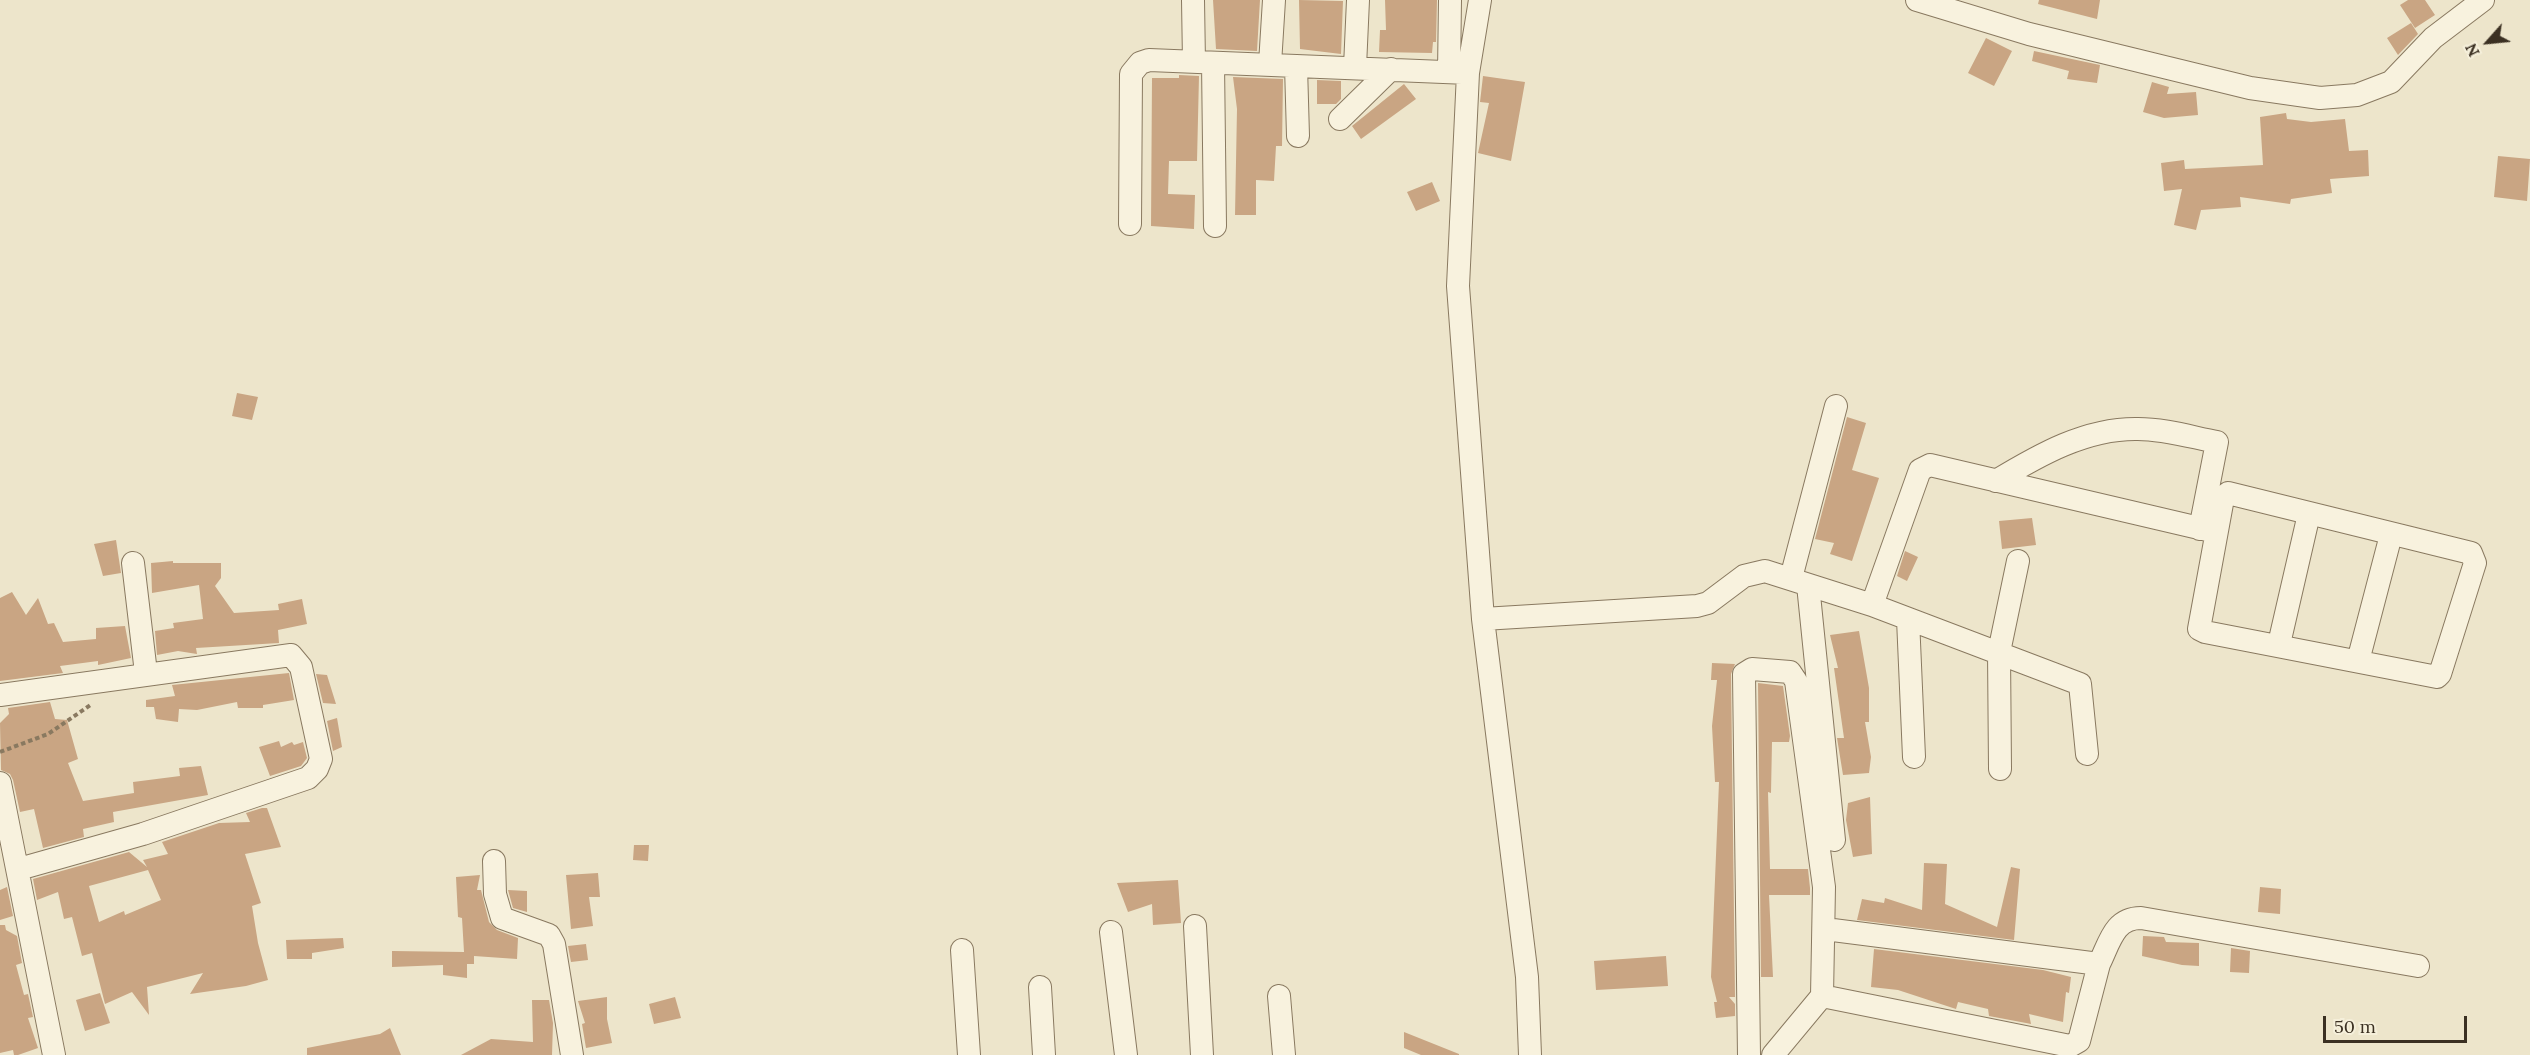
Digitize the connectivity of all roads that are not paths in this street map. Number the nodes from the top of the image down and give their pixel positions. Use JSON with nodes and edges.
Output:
{"nodes":[{"id":1,"x":1193,"y":0,"type":"edge"},
{"id":2,"x":1274,"y":0,"type":"edge"},
{"id":3,"x":1358,"y":0,"type":"edge"},
{"id":4,"x":1450,"y":0,"type":"edge"},
{"id":5,"x":1480,"y":0,"type":"edge"},
{"id":6,"x":1917,"y":0,"type":"edge"},
{"id":7,"x":2483,"y":0,"type":"edge"},
{"id":8,"x":1203,"y":62,"type":"junction"},
{"id":9,"x":1270,"y":64,"type":"junction"},
{"id":10,"x":1296,"y":66,"type":"junction"},
{"id":11,"x":1355,"y":68,"type":"junction"},
{"id":12,"x":1392,"y":69,"type":"junction"},
{"id":13,"x":1458,"y":73,"type":"junction"},
{"id":14,"x":1340,"y":119,"type":"dead end"},
{"id":15,"x":1298,"y":136,"type":"dead end"},
{"id":16,"x":1130,"y":224,"type":"dead end"},
{"id":17,"x":1215,"y":226,"type":"dead end"},
{"id":18,"x":1836,"y":406,"type":"dead end"},
{"id":19,"x":1996,"y":481,"type":"junction"},
{"id":20,"x":2310,"y":514,"type":"junction"},
{"id":21,"x":2208,"y":530,"type":"junction"},
{"id":22,"x":2391,"y":535,"type":"junction"},
{"id":23,"x":2018,"y":561,"type":"dead end"},
{"id":24,"x":133,"y":563,"type":"dead end"},
{"id":25,"x":1799,"y":581,"type":"junction"},
{"id":26,"x":1872,"y":605,"type":"junction"},
{"id":27,"x":1483,"y":619,"type":"junction"},
{"id":28,"x":1908,"y":619,"type":"junction"},
{"id":29,"x":2279,"y":644,"type":"junction"},
{"id":30,"x":1999,"y":652,"type":"junction"},
{"id":31,"x":2358,"y":661,"type":"junction"},
{"id":32,"x":147,"y":673,"type":"junction"},
{"id":33,"x":0,"y":695,"type":"edge"},
{"id":34,"x":2087,"y":754,"type":"dead end"},
{"id":35,"x":1914,"y":757,"type":"dead end"},
{"id":36,"x":2000,"y":769,"type":"dead end"},
{"id":37,"x":0,"y":783,"type":"edge"},
{"id":38,"x":494,"y":861,"type":"dead end"},
{"id":39,"x":19,"y":869,"type":"junction"},
{"id":40,"x":1196,"y":927,"type":"dead end"},
{"id":41,"x":1833,"y":930,"type":"junction"},
{"id":42,"x":1111,"y":932,"type":"dead end"},
{"id":43,"x":962,"y":950,"type":"dead end"},
{"id":44,"x":2100,"y":964,"type":"junction"},
{"id":45,"x":2418,"y":966,"type":"dead end"},
{"id":46,"x":1040,"y":987,"type":"dead end"},
{"id":47,"x":1279,"y":996,"type":"dead end"},
{"id":48,"x":1822,"y":996,"type":"junction"},
{"id":49,"x":54,"y":1055,"type":"edge"},
{"id":50,"x":572,"y":1055,"type":"edge"},
{"id":51,"x":969,"y":1055,"type":"edge"},
{"id":52,"x":1044,"y":1055,"type":"edge"},
{"id":53,"x":1126,"y":1055,"type":"edge"},
{"id":54,"x":1202,"y":1055,"type":"edge"},
{"id":55,"x":1284,"y":1055,"type":"edge"},
{"id":56,"x":1530,"y":1055,"type":"edge"},
{"id":57,"x":1749,"y":1055,"type":"edge"},
{"id":58,"x":1773,"y":1055,"type":"edge"}],
"edges":[{"from":1,"to":8,"type":"street"},
{"from":2,"to":9,"type":"street"},
{"from":3,"to":11,"type":"street"},
{"from":4,"to":13,"type":"street"},
{"from":5,"to":13,"type":"street"},
{"from":6,"to":7,"type":"street"},
{"from":8,"to":9,"type":"street"},
{"from":8,"to":16,"type":"street"},
{"from":8,"to":17,"type":"street"},
{"from":9,"to":10,"type":"street"},
{"from":10,"to":11,"type":"street"},
{"from":10,"to":15,"type":"street"},
{"from":11,"to":12,"type":"street"},
{"from":12,"to":13,"type":"street"},
{"from":12,"to":14,"type":"street"},
{"from":13,"to":27,"type":"street"},
{"from":18,"to":25,"type":"street"},
{"from":19,"to":21,"type":"street"},
{"from":19,"to":21,"type":"street"},
{"from":19,"to":26,"type":"street"},
{"from":20,"to":21,"type":"street"},
{"from":20,"to":22,"type":"street"},
{"from":20,"to":29,"type":"street"},
{"from":21,"to":29,"type":"street"},
{"from":22,"to":31,"type":"street"},
{"from":22,"to":31,"type":"street"},
{"from":23,"to":30,"type":"street"},
{"from":24,"to":32,"type":"street"},
{"from":25,"to":26,"type":"street"},
{"from":25,"to":27,"type":"street"},
{"from":25,"to":41,"type":"street"},
{"from":26,"to":28,"type":"street"},
{"from":27,"to":56,"type":"street"},
{"from":28,"to":30,"type":"street"},
{"from":28,"to":35,"type":"street"},
{"from":29,"to":31,"type":"street"},
{"from":30,"to":34,"type":"street"},
{"from":30,"to":36,"type":"street"},
{"from":32,"to":33,"type":"street"},
{"from":32,"to":39,"type":"street"},
{"from":37,"to":39,"type":"street"},
{"from":38,"to":50,"type":"street"},
{"from":39,"to":49,"type":"street"},
{"from":40,"to":54,"type":"street"},
{"from":41,"to":44,"type":"street"},
{"from":41,"to":48,"type":"street"},
{"from":41,"to":57,"type":"street"},
{"from":42,"to":53,"type":"street"},
{"from":43,"to":51,"type":"street"},
{"from":44,"to":45,"type":"street"},
{"from":44,"to":48,"type":"street"},
{"from":46,"to":52,"type":"street"},
{"from":47,"to":55,"type":"street"},
{"from":48,"to":58,"type":"street"}]}
